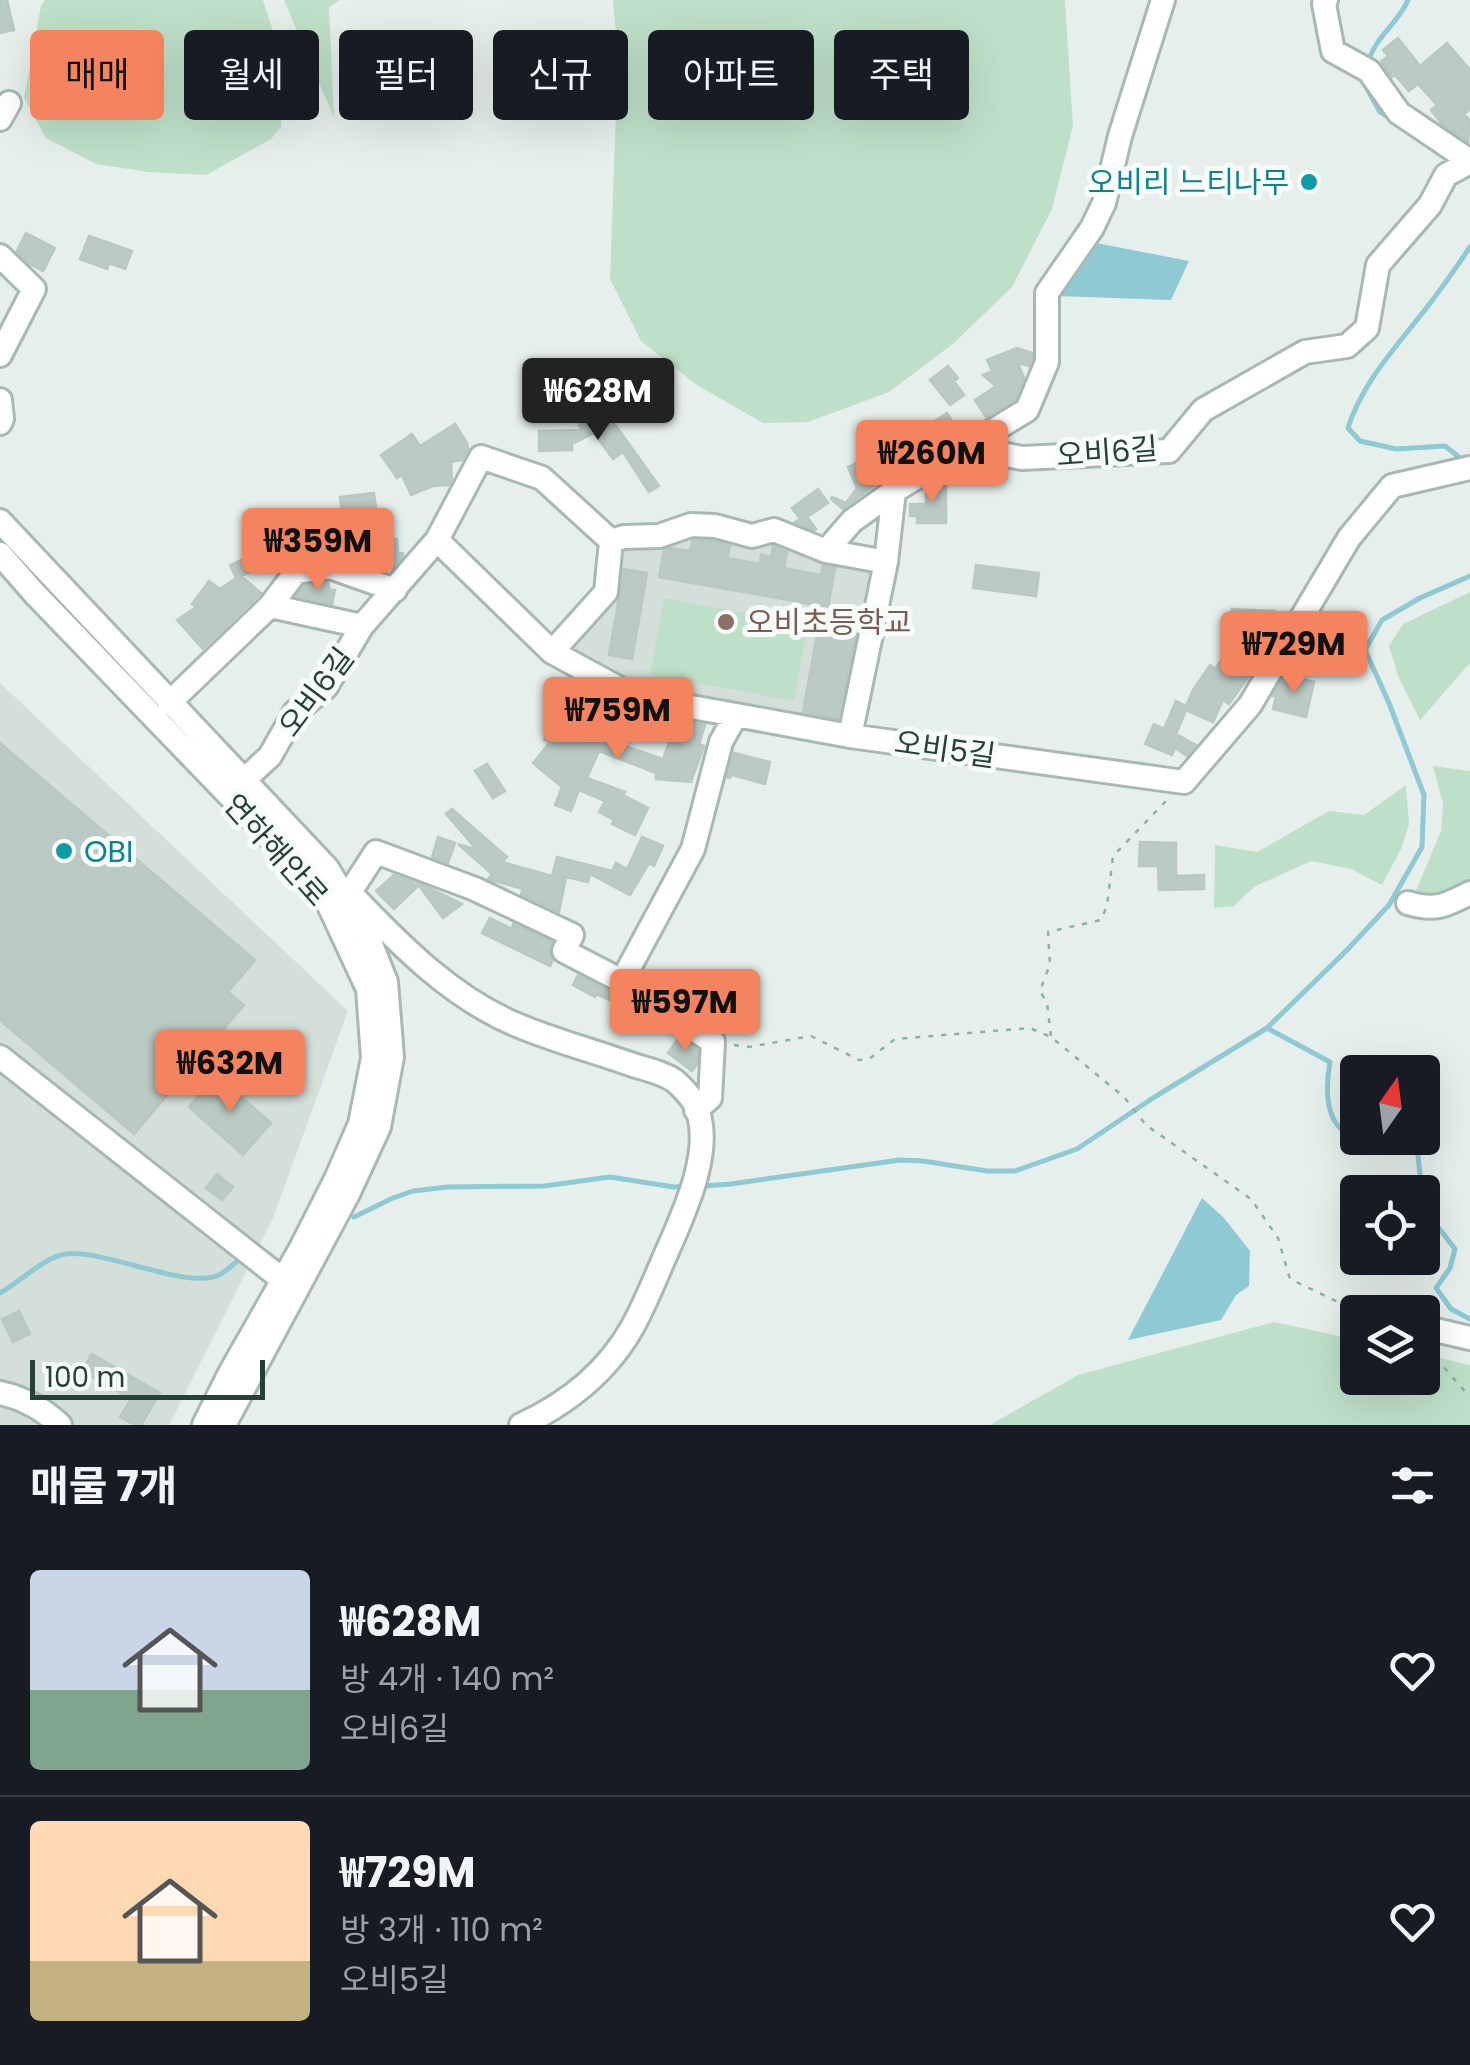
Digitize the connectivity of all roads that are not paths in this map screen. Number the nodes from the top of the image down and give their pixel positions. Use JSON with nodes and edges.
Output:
{"nodes":[{"id":1,"x":1163,"y":0,"type":"edge"},
{"id":2,"x":1326,"y":0,"type":"edge"},
{"id":3,"x":1470,"y":161,"type":"edge"},
{"id":4,"x":0,"y":256,"type":"edge"},
{"id":5,"x":0,"y":355,"type":"edge"},
{"id":6,"x":0,"y":400,"type":"edge"},
{"id":7,"x":0,"y":423,"type":"edge"},
{"id":8,"x":966,"y":447,"type":"junction"},
{"id":9,"x":1461,"y":470,"type":"edge"},
{"id":10,"x":894,"y":491,"type":"junction"},
{"id":11,"x":0,"y":521,"type":"edge"},
{"id":12,"x":437,"y":540,"type":"junction"},
{"id":13,"x":611,"y":541,"type":"junction"},
{"id":14,"x":826,"y":551,"type":"junction"},
{"id":15,"x":0,"y":554,"type":"edge"},
{"id":16,"x":886,"y":562,"type":"junction"},
{"id":17,"x":394,"y":590,"type":"junction"},
{"id":18,"x":270,"y":606,"type":"junction"},
{"id":19,"x":362,"y":626,"type":"junction"},
{"id":20,"x":552,"y":652,"type":"junction"},
{"id":21,"x":169,"y":703,"type":"junction"},
{"id":22,"x":736,"y":715,"type":"junction"},
{"id":23,"x":850,"y":736,"type":"junction"},
{"id":24,"x":242,"y":781,"type":"junction"},
{"id":25,"x":326,"y":868,"type":"junction"},
{"id":26,"x":350,"y":892,"type":"junction"},
{"id":27,"x":1470,"y":893,"type":"edge"},
{"id":28,"x":1408,"y":903,"type":"dead end"},
{"id":29,"x":622,"y":981,"type":"junction"},
{"id":30,"x":0,"y":1056,"type":"edge"},
{"id":31,"x":696,"y":1110,"type":"junction"},
{"id":32,"x":283,"y":1280,"type":"junction"},
{"id":33,"x":1440,"y":1331,"type":"edge"},
{"id":34,"x":1470,"y":1338,"type":"edge"},
{"id":35,"x":0,"y":1393,"type":"edge"},
{"id":36,"x":60,"y":1425,"type":"edge"},
{"id":37,"x":204,"y":1425,"type":"edge"},
{"id":38,"x":224,"y":1425,"type":"edge"},
{"id":39,"x":522,"y":1425,"type":"edge"}],
"edges":[{"from":1,"to":8,"type":"street"},
{"from":2,"to":3,"type":"street","name":"오비6길"},
{"from":3,"to":8,"type":"street","name":"오비6길"},
{"from":4,"to":5,"type":"street"},
{"from":6,"to":7,"type":"street"},
{"from":8,"to":10,"type":"street"},
{"from":9,"to":23,"type":"street","name":"오비5길"},
{"from":10,"to":14,"type":"street"},
{"from":10,"to":16,"type":"street"},
{"from":11,"to":21,"type":"street","name":"연하해안로"},
{"from":12,"to":13,"type":"street","name":"오비6길"},
{"from":12,"to":17,"type":"street","name":"오비6길"},
{"from":12,"to":20,"type":"street","name":"오비5길"},
{"from":13,"to":14,"type":"street"},
{"from":13,"to":20,"type":"street"},
{"from":14,"to":16,"type":"street"},
{"from":15,"to":32,"type":"street","name":"연하해안로"},
{"from":16,"to":23,"type":"street"},
{"from":17,"to":18,"type":"street"},
{"from":17,"to":19,"type":"street","name":"오비6길"},
{"from":18,"to":19,"type":"street"},
{"from":18,"to":21,"type":"street"},
{"from":19,"to":24,"type":"street","name":"오비6길"},
{"from":20,"to":22,"type":"street","name":"오비5길"},
{"from":21,"to":24,"type":"street","name":"연하해안로"},
{"from":22,"to":23,"type":"street","name":"오비5길"},
{"from":22,"to":29,"type":"street"},
{"from":24,"to":25,"type":"street","name":"연하해안로"},
{"from":25,"to":26,"type":"street","name":"연하해안로"},
{"from":25,"to":38,"type":"street","name":"연하해안로"},
{"from":26,"to":29,"type":"street"},
{"from":26,"to":31,"type":"street","name":"연하해안로"},
{"from":27,"to":28,"type":"street"},
{"from":29,"to":31,"type":"street"},
{"from":30,"to":32,"type":"street"},
{"from":31,"to":39,"type":"street"},
{"from":32,"to":37,"type":"street","name":"연하해안로"},
{"from":33,"to":34,"type":"street"},
{"from":35,"to":36,"type":"street"}]}
